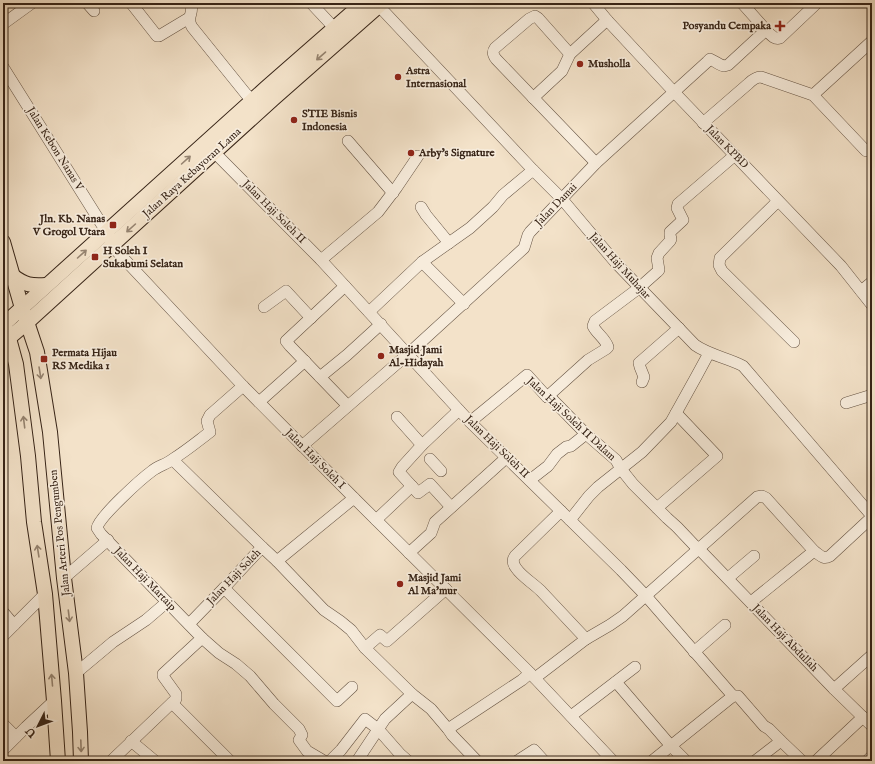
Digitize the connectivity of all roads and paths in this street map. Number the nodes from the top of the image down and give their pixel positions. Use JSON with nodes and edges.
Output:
{"nodes":[{"id":1,"x":32,"y":3,"type":"edge"},
{"id":2,"x":131,"y":3,"type":"edge"},
{"id":3,"x":191,"y":3,"type":"edge"},
{"id":4,"x":311,"y":3,"type":"edge"},
{"id":5,"x":363,"y":3,"type":"edge"},
{"id":6,"x":593,"y":3,"type":"edge"},
{"id":7,"x":742,"y":3,"type":"edge"},
{"id":8,"x":817,"y":3,"type":"edge"},
{"id":9,"x":379,"y":4,"type":"edge"},
{"id":10,"x":189,"y":18,"type":"junction"},
{"id":11,"x":607,"y":20,"type":"junction"},
{"id":12,"x":3,"y":24,"type":"edge"},
{"id":13,"x":766,"y":30,"type":"junction"},
{"id":14,"x":339,"y":32,"type":"junction"},
{"id":15,"x":872,"y":41,"type":"edge"},
{"id":16,"x":570,"y":54,"type":"junction"},
{"id":17,"x":3,"y":67,"type":"edge"},
{"id":18,"x":674,"y":92,"type":"junction"},
{"id":19,"x":813,"y":95,"type":"junction"},
{"id":20,"x":533,"y":98,"type":"junction"},
{"id":21,"x":252,"y":100,"type":"junction"},
{"id":22,"x":704,"y":123,"type":"junction"},
{"id":23,"x":348,"y":141,"type":"dead end"},
{"id":24,"x":208,"y":149,"type":"junction"},
{"id":25,"x":866,"y":151,"type":"dead end"},
{"id":26,"x":735,"y":155,"type":"junction"},
{"id":27,"x":418,"y":156,"type":"dead end"},
{"id":28,"x":596,"y":163,"type":"junction"},
{"id":29,"x":533,"y":170,"type":"junction"},
{"id":30,"x":392,"y":192,"type":"junction"},
{"id":31,"x":562,"y":199,"type":"junction"},
{"id":32,"x":778,"y":201,"type":"junction"},
{"id":33,"x":421,"y":207,"type":"dead end"},
{"id":34,"x":140,"y":211,"type":"junction"},
{"id":35,"x":108,"y":231,"type":"junction"},
{"id":36,"x":3,"y":242,"type":"edge"},
{"id":37,"x":449,"y":243,"type":"junction"},
{"id":38,"x":112,"y":246,"type":"junction"},
{"id":39,"x":321,"y":260,"type":"junction"},
{"id":40,"x":422,"y":262,"type":"junction"},
{"id":41,"x":60,"y":273,"type":"junction"},
{"id":42,"x":13,"y":276,"type":"junction"},
{"id":43,"x":872,"y":282,"type":"edge"},
{"id":44,"x":70,"y":284,"type":"junction"},
{"id":45,"x":46,"y":286,"type":"junction"},
{"id":46,"x":345,"y":286,"type":"junction"},
{"id":47,"x":639,"y":288,"type":"junction"},
{"id":48,"x":861,"y":291,"type":"junction"},
{"id":49,"x":464,"y":304,"type":"junction"},
{"id":50,"x":872,"y":305,"type":"edge"},
{"id":51,"x":264,"y":307,"type":"dead end"},
{"id":52,"x":22,"y":308,"type":"junction"},
{"id":53,"x":369,"y":312,"type":"junction"},
{"id":54,"x":311,"y":318,"type":"junction"},
{"id":55,"x":4,"y":322,"type":"edge"},
{"id":56,"x":28,"y":322,"type":"junction"},
{"id":57,"x":380,"y":324,"type":"junction"},
{"id":58,"x":679,"y":328,"type":"junction"},
{"id":59,"x":6,"y":340,"type":"edge"},
{"id":60,"x":794,"y":342,"type":"dead end"},
{"id":61,"x":709,"y":353,"type":"junction"},
{"id":62,"x":408,"y":354,"type":"junction"},
{"id":63,"x":305,"y":361,"type":"junction"},
{"id":64,"x":10,"y":362,"type":"edge"},
{"id":65,"x":320,"y":377,"type":"junction"},
{"id":66,"x":642,"y":382,"type":"dead end"},
{"id":67,"x":243,"y":386,"type":"junction"},
{"id":68,"x":872,"y":395,"type":"edge"},
{"id":69,"x":547,"y":397,"type":"junction"},
{"id":70,"x":259,"y":402,"type":"junction"},
{"id":71,"x":846,"y":403,"type":"dead end"},
{"id":72,"x":348,"y":406,"type":"junction"},
{"id":73,"x":459,"y":410,"type":"junction"},
{"id":74,"x":676,"y":413,"type":"junction"},
{"id":75,"x":397,"y":418,"type":"dead end"},
{"id":76,"x":470,"y":422,"type":"junction"},
{"id":77,"x":586,"y":434,"type":"junction"},
{"id":78,"x":422,"y":445,"type":"junction"},
{"id":79,"x":302,"y":446,"type":"junction"},
{"id":80,"x":506,"y":458,"type":"junction"},
{"id":81,"x":430,"y":459,"type":"dead end"},
{"id":82,"x":173,"y":460,"type":"junction"},
{"id":83,"x":621,"y":469,"type":"junction"},
{"id":84,"x":441,"y":470,"type":"dead end"},
{"id":85,"x":530,"y":480,"type":"junction"},
{"id":86,"x":412,"y":486,"type":"junction"},
{"id":87,"x":354,"y":498,"type":"junction"},
{"id":88,"x":451,"y":507,"type":"junction"},
{"id":89,"x":657,"y":508,"type":"junction"},
{"id":90,"x":560,"y":511,"type":"junction"},
{"id":91,"x":872,"y":516,"type":"edge"},
{"id":92,"x":376,"y":520,"type":"junction"},
{"id":93,"x":570,"y":520,"type":"junction"},
{"id":94,"x":105,"y":537,"type":"junction"},
{"id":95,"x":262,"y":547,"type":"junction"},
{"id":96,"x":699,"y":549,"type":"junction"},
{"id":97,"x":814,"y":551,"type":"junction"},
{"id":98,"x":409,"y":553,"type":"junction"},
{"id":99,"x":754,"y":556,"type":"dead end"},
{"id":100,"x":277,"y":561,"type":"junction"},
{"id":101,"x":64,"y":578,"type":"junction"},
{"id":102,"x":728,"y":578,"type":"junction"},
{"id":103,"x":224,"y":588,"type":"junction"},
{"id":104,"x":446,"y":589,"type":"junction"},
{"id":105,"x":45,"y":594,"type":"junction"},
{"id":106,"x":646,"y":596,"type":"junction"},
{"id":107,"x":167,"y":602,"type":"junction"},
{"id":108,"x":750,"y":602,"type":"junction"},
{"id":109,"x":3,"y":612,"type":"edge"},
{"id":110,"x":189,"y":624,"type":"junction"},
{"id":111,"x":14,"y":625,"type":"junction"},
{"id":112,"x":725,"y":625,"type":"dead end"},
{"id":113,"x":3,"y":636,"type":"edge"},
{"id":114,"x":202,"y":638,"type":"junction"},
{"id":115,"x":586,"y":640,"type":"junction"},
{"id":116,"x":365,"y":648,"type":"junction"},
{"id":117,"x":694,"y":652,"type":"junction"},
{"id":118,"x":872,"y":655,"type":"edge"},
{"id":119,"x":635,"y":667,"type":"dead end"},
{"id":120,"x":76,"y":673,"type":"junction"},
{"id":121,"x":533,"y":675,"type":"junction"},
{"id":122,"x":616,"y":682,"type":"junction"},
{"id":123,"x":352,"y":687,"type":"dead end"},
{"id":124,"x":834,"y":689,"type":"junction"},
{"id":125,"x":412,"y":694,"type":"junction"},
{"id":126,"x":732,"y":696,"type":"junction"},
{"id":127,"x":54,"y":701,"type":"junction"},
{"id":128,"x":172,"y":703,"type":"junction"},
{"id":129,"x":571,"y":716,"type":"junction"},
{"id":130,"x":864,"y":717,"type":"junction"},
{"id":131,"x":3,"y":724,"type":"edge"},
{"id":132,"x":872,"y":726,"type":"edge"},
{"id":133,"x":378,"y":729,"type":"junction"},
{"id":134,"x":448,"y":729,"type":"junction"},
{"id":135,"x":16,"y":737,"type":"junction"},
{"id":136,"x":132,"y":741,"type":"junction"},
{"id":137,"x":781,"y":741,"type":"junction"},
{"id":138,"x":671,"y":746,"type":"junction"},
{"id":139,"x":3,"y":750,"type":"edge"},
{"id":140,"x":872,"y":756,"type":"edge"},
{"id":141,"x":405,"y":760,"type":"edge"},
{"id":142,"x":58,"y":761,"type":"edge"},
{"id":143,"x":81,"y":761,"type":"edge"},
{"id":144,"x":111,"y":761,"type":"edge"},
{"id":145,"x":155,"y":761,"type":"edge"},
{"id":146,"x":230,"y":761,"type":"edge"},
{"id":147,"x":324,"y":761,"type":"edge"},
{"id":148,"x":330,"y":761,"type":"edge"},
{"id":149,"x":357,"y":761,"type":"edge"},
{"id":150,"x":477,"y":761,"type":"edge"},
{"id":151,"x":517,"y":761,"type":"edge"},
{"id":152,"x":544,"y":761,"type":"edge"},
{"id":153,"x":613,"y":761,"type":"edge"},
{"id":154,"x":652,"y":761,"type":"edge"},
{"id":155,"x":686,"y":761,"type":"edge"},
{"id":156,"x":755,"y":761,"type":"edge"},
{"id":157,"x":802,"y":761,"type":"edge"},
{"id":158,"x":816,"y":761,"type":"edge"},
{"id":159,"x":867,"y":761,"type":"edge"}],
"edges":[{"from":1,"to":12,"type":"street"},
{"from":2,"to":10,"type":"street"},
{"from":3,"to":10,"type":"street"},
{"from":4,"to":14,"type":"street"},
{"from":5,"to":14,"type":"main road","name":"Jalan Raya Kebayoran Lama"},
{"from":6,"to":11,"type":"street","name":"Jalan KPBD"},
{"from":7,"to":13,"type":"street"},
{"from":8,"to":13,"type":"street"},
{"from":9,"to":14,"type":"main road","name":"Jalan Raya Kebayoran Lama"},
{"from":9,"to":29,"type":"street","name":"Jalan Haji Muhajar"},
{"from":10,"to":21,"type":"street"},
{"from":11,"to":16,"type":"street"},
{"from":11,"to":18,"type":"street","name":"Jalan KPBD"},
{"from":13,"to":18,"type":"street","name":"Jalan Damai"},
{"from":14,"to":21,"type":"main road","name":"Jalan Raya Kebayoran Lama"},
{"from":14,"to":24,"type":"main road","name":"Jalan Raya Kebayoran Lama","one_way":true},
{"from":15,"to":19,"type":"street"},
{"from":16,"to":20,"type":"street"},
{"from":16,"to":20,"type":"street"},
{"from":17,"to":35,"type":"street","name":"Jalan Kebon Nanas V"},
{"from":18,"to":22,"type":"street","name":"Jalan KPBD"},
{"from":18,"to":28,"type":"street","name":"Jalan Damai"},
{"from":19,"to":22,"type":"street"},
{"from":19,"to":25,"type":"street"},
{"from":20,"to":28,"type":"street"},
{"from":21,"to":24,"type":"main road","name":"Jalan Raya Kebayoran Lama"},
{"from":22,"to":26,"type":"street","name":"Jalan KPBD"},
{"from":23,"to":30,"type":"street"},
{"from":24,"to":34,"type":"main road","name":"Jalan Raya Kebayoran Lama"},
{"from":24,"to":39,"type":"street","name":"Jalan Haji Soleh II"},
{"from":26,"to":32,"type":"street","name":"Jalan KPBD"},
{"from":26,"to":47,"type":"street"},
{"from":27,"to":30,"type":"street"},
{"from":28,"to":31,"type":"street","name":"Jalan Damai"},
{"from":29,"to":31,"type":"street","name":"Jalan Haji Muhajar"},
{"from":29,"to":37,"type":"street"},
{"from":30,"to":39,"type":"street"},
{"from":31,"to":47,"type":"street","name":"Jalan Haji Muhajar"},
{"from":31,"to":49,"type":"street","name":"Jalan Damai"},
{"from":32,"to":48,"type":"street","name":"Jalan KPBD"},
{"from":32,"to":60,"type":"street"},
{"from":33,"to":37,"type":"street"},
{"from":34,"to":35,"type":"main road","name":"Jalan Raya Kebayoran Lama"},
{"from":34,"to":38,"type":"main road","name":"Jalan Raya Kebayoran Lama","one_way":true},
{"from":35,"to":38,"type":"street","name":"Jalan Haji Soleh I"},
{"from":41,"to":35,"type":"main road","name":"Jalan Raya Kebayoran Lama","one_way":true},
{"from":36,"to":42,"type":"main road","name":"Jalan Arteri Pos Pengumben"},
{"from":37,"to":40,"type":"street"},
{"from":38,"to":44,"type":"main road","name":"Jalan Raya Kebayoran Lama"},
{"from":38,"to":67,"type":"street","name":"Jalan Haji Soleh I"},
{"from":39,"to":46,"type":"street","name":"Jalan Haji Soleh II"},
{"from":40,"to":49,"type":"street"},
{"from":40,"to":53,"type":"street"},
{"from":41,"to":44,"type":"main road"},
{"from":41,"to":45,"type":"main road","name":"Jalan Raya Kebayoran Lama"},
{"from":42,"to":45,"type":"main road"},
{"from":42,"to":52,"type":"main road","name":"Jalan Arteri Pos Pengumben"},
{"from":43,"to":48,"type":"street"},
{"from":44,"to":56,"type":"main road","name":"Jalan Raya Kebayoran Lama"},
{"from":45,"to":52,"type":"main road","name":"Jalan Raya Kebayoran Lama"},
{"from":46,"to":53,"type":"street","name":"Jalan Haji Soleh II"},
{"from":46,"to":54,"type":"street"},
{"from":47,"to":58,"type":"street","name":"Jalan Haji Muhajar"},
{"from":47,"to":69,"type":"street"},
{"from":48,"to":50,"type":"street","name":"Jalan KPBD"},
{"from":49,"to":62,"type":"street","name":"Jalan Damai"},
{"from":51,"to":54,"type":"street"},
{"from":52,"to":55,"type":"main road","name":"Jalan Raya Kebayoran Lama"},
{"from":52,"to":56,"type":"main road","name":"Jalan Arteri Pos Pengumben"},
{"from":53,"to":57,"type":"street","name":"Jalan Haji Soleh II"},
{"from":54,"to":63,"type":"street"},
{"from":55,"to":59,"type":"main road","name":"Jalan Arteri Pos Pengumben"},
{"from":56,"to":59,"type":"main road","name":"Jalan Raya Kebayoran Lama"},
{"from":56,"to":101,"type":"main road","name":"Jalan Arteri Pos Pengumben","one_way":true},
{"from":57,"to":62,"type":"street","name":"Jalan Haji Soleh II"},
{"from":57,"to":65,"type":"street"},
{"from":58,"to":61,"type":"street","name":"Jalan Haji Muhajar"},
{"from":58,"to":66,"type":"street"},
{"from":59,"to":64,"type":"main road","name":"Jalan Arteri Pos Pengumben"},
{"from":61,"to":74,"type":"street"},
{"from":61,"to":91,"type":"street","name":"Jalan Haji Muhajar"},
{"from":62,"to":72,"type":"street"},
{"from":62,"to":73,"type":"street","name":"Jalan Haji Soleh II"},
{"from":63,"to":65,"type":"street"},
{"from":63,"to":70,"type":"street"},
{"from":105,"to":64,"type":"main road","name":"Jalan Arteri Pos Pengumben","one_way":true},
{"from":65,"to":72,"type":"street"},
{"from":67,"to":70,"type":"street","name":"Jalan Haji Soleh I"},
{"from":67,"to":82,"type":"street"},
{"from":68,"to":71,"type":"street"},
{"from":69,"to":76,"type":"street","name":"Jalan Haji Soleh II Dalam"},
{"from":69,"to":77,"type":"street","name":"Jalan Haji Soleh II Dalam"},
{"from":70,"to":79,"type":"street","name":"Jalan Haji Soleh I"},
{"from":72,"to":79,"type":"street"},
{"from":73,"to":76,"type":"street","name":"Jalan Haji Soleh II"},
{"from":73,"to":78,"type":"street"},
{"from":74,"to":83,"type":"street"},
{"from":74,"to":89,"type":"street"},
{"from":75,"to":78,"type":"street"},
{"from":76,"to":80,"type":"street","name":"Jalan Haji Soleh II"},
{"from":77,"to":83,"type":"street","name":"Jalan Haji Soleh II Dalam"},
{"from":77,"to":85,"type":"street"},
{"from":78,"to":86,"type":"street"},
{"from":79,"to":87,"type":"street","name":"Jalan Haji Soleh I"},
{"from":80,"to":85,"type":"street","name":"Jalan Haji Soleh II"},
{"from":80,"to":88,"type":"street"},
{"from":81,"to":84,"type":"street"},
{"from":82,"to":94,"type":"street"},
{"from":82,"to":95,"type":"street"},
{"from":83,"to":89,"type":"street","name":"Jalan Haji Soleh II Dalam"},
{"from":83,"to":93,"type":"street"},
{"from":85,"to":90,"type":"street","name":"Jalan Haji Soleh II"},
{"from":86,"to":88,"type":"street"},
{"from":86,"to":92,"type":"street"},
{"from":87,"to":92,"type":"street","name":"Jalan Haji Soleh I"},
{"from":87,"to":100,"type":"street","name":"Jalan Haji Soleh"},
{"from":88,"to":98,"type":"street"},
{"from":89,"to":96,"type":"street","name":"Jalan Haji Soleh II Dalam"},
{"from":90,"to":93,"type":"street","name":"Jalan Haji Soleh II"},
{"from":90,"to":115,"type":"street"},
{"from":91,"to":97,"type":"street","name":"Jalan Haji Muhajar"},
{"from":92,"to":98,"type":"street","name":"Jalan Haji Soleh I"},
{"from":93,"to":106,"type":"street","name":"Jalan Haji Soleh II"},
{"from":94,"to":101,"type":"street"},
{"from":94,"to":107,"type":"street","name":"Jalan Haji Martaip"},
{"from":95,"to":100,"type":"street","name":"Jalan Haji Soleh"},
{"from":95,"to":103,"type":"street","name":"Jalan Haji Soleh"},
{"from":96,"to":97,"type":"street"},
{"from":96,"to":102,"type":"street","name":"Jalan Haji Abdullah"},
{"from":96,"to":106,"type":"street"},
{"from":97,"to":108,"type":"street"},
{"from":98,"to":104,"type":"street","name":"Jalan Haji Soleh I"},
{"from":99,"to":102,"type":"street"},
{"from":100,"to":116,"type":"street"},
{"from":101,"to":120,"type":"main road","name":"Jalan Arteri Pos Pengumben","one_way":true},
{"from":102,"to":108,"type":"street","name":"Jalan Haji Abdullah"},
{"from":103,"to":110,"type":"street","name":"Jalan Haji Soleh"},
{"from":103,"to":123,"type":"street"},
{"from":104,"to":116,"type":"street"},
{"from":104,"to":121,"type":"street","name":"Jalan Haji Soleh I"},
{"from":105,"to":111,"type":"street"},
{"from":127,"to":105,"type":"main road","name":"Jalan Arteri Pos Pengumben","one_way":true},
{"from":106,"to":115,"type":"street"},
{"from":106,"to":117,"type":"street","name":"Jalan Haji Soleh II"},
{"from":107,"to":110,"type":"street","name":"Jalan Haji Martaip"},
{"from":107,"to":120,"type":"street"},
{"from":108,"to":124,"type":"street","name":"Jalan Haji Abdullah"},
{"from":109,"to":111,"type":"street"},
{"from":110,"to":114,"type":"street","name":"Jalan Haji Martaip"},
{"from":111,"to":113,"type":"street"},
{"from":112,"to":117,"type":"street"},
{"from":114,"to":128,"type":"street"},
{"from":114,"to":147,"type":"street","name":"Jalan Haji Martaip"},
{"from":115,"to":121,"type":"street"},
{"from":116,"to":125,"type":"street"},
{"from":117,"to":126,"type":"street","name":"Jalan Haji Soleh II"},
{"from":118,"to":124,"type":"street"},
{"from":119,"to":122,"type":"street"},
{"from":120,"to":143,"type":"main road","name":"Jalan Arteri Pos Pengumben","one_way":true},
{"from":121,"to":129,"type":"street","name":"Jalan Haji Soleh I"},
{"from":121,"to":134,"type":"street"},
{"from":122,"to":129,"type":"street"},
{"from":122,"to":138,"type":"street"},
{"from":124,"to":130,"type":"street","name":"Jalan Haji Abdullah"},
{"from":125,"to":133,"type":"street"},
{"from":125,"to":134,"type":"street"},
{"from":126,"to":137,"type":"street","name":"Jalan Haji Soleh II"},
{"from":126,"to":138,"type":"street"},
{"from":127,"to":135,"type":"street"},
{"from":127,"to":142,"type":"main road","name":"Jalan Arteri Pos Pengumben"},
{"from":128,"to":136,"type":"street"},
{"from":128,"to":146,"type":"street"},
{"from":129,"to":153,"type":"street","name":"Jalan Haji Soleh I"},
{"from":130,"to":132,"type":"street","name":"Jalan Haji Abdullah"},
{"from":130,"to":158,"type":"street"},
{"from":131,"to":135,"type":"street"},
{"from":133,"to":141,"type":"street"},
{"from":133,"to":148,"type":"street"},
{"from":133,"to":149,"type":"street"},
{"from":134,"to":150,"type":"street"},
{"from":135,"to":139,"type":"street"},
{"from":136,"to":144,"type":"street"},
{"from":136,"to":145,"type":"street"},
{"from":137,"to":156,"type":"street"},
{"from":137,"to":157,"type":"street","name":"Jalan Haji Soleh II"},
{"from":138,"to":154,"type":"street"},
{"from":138,"to":155,"type":"street"},
{"from":140,"to":159,"type":"street"},
{"from":151,"to":152,"type":"street"}]}
